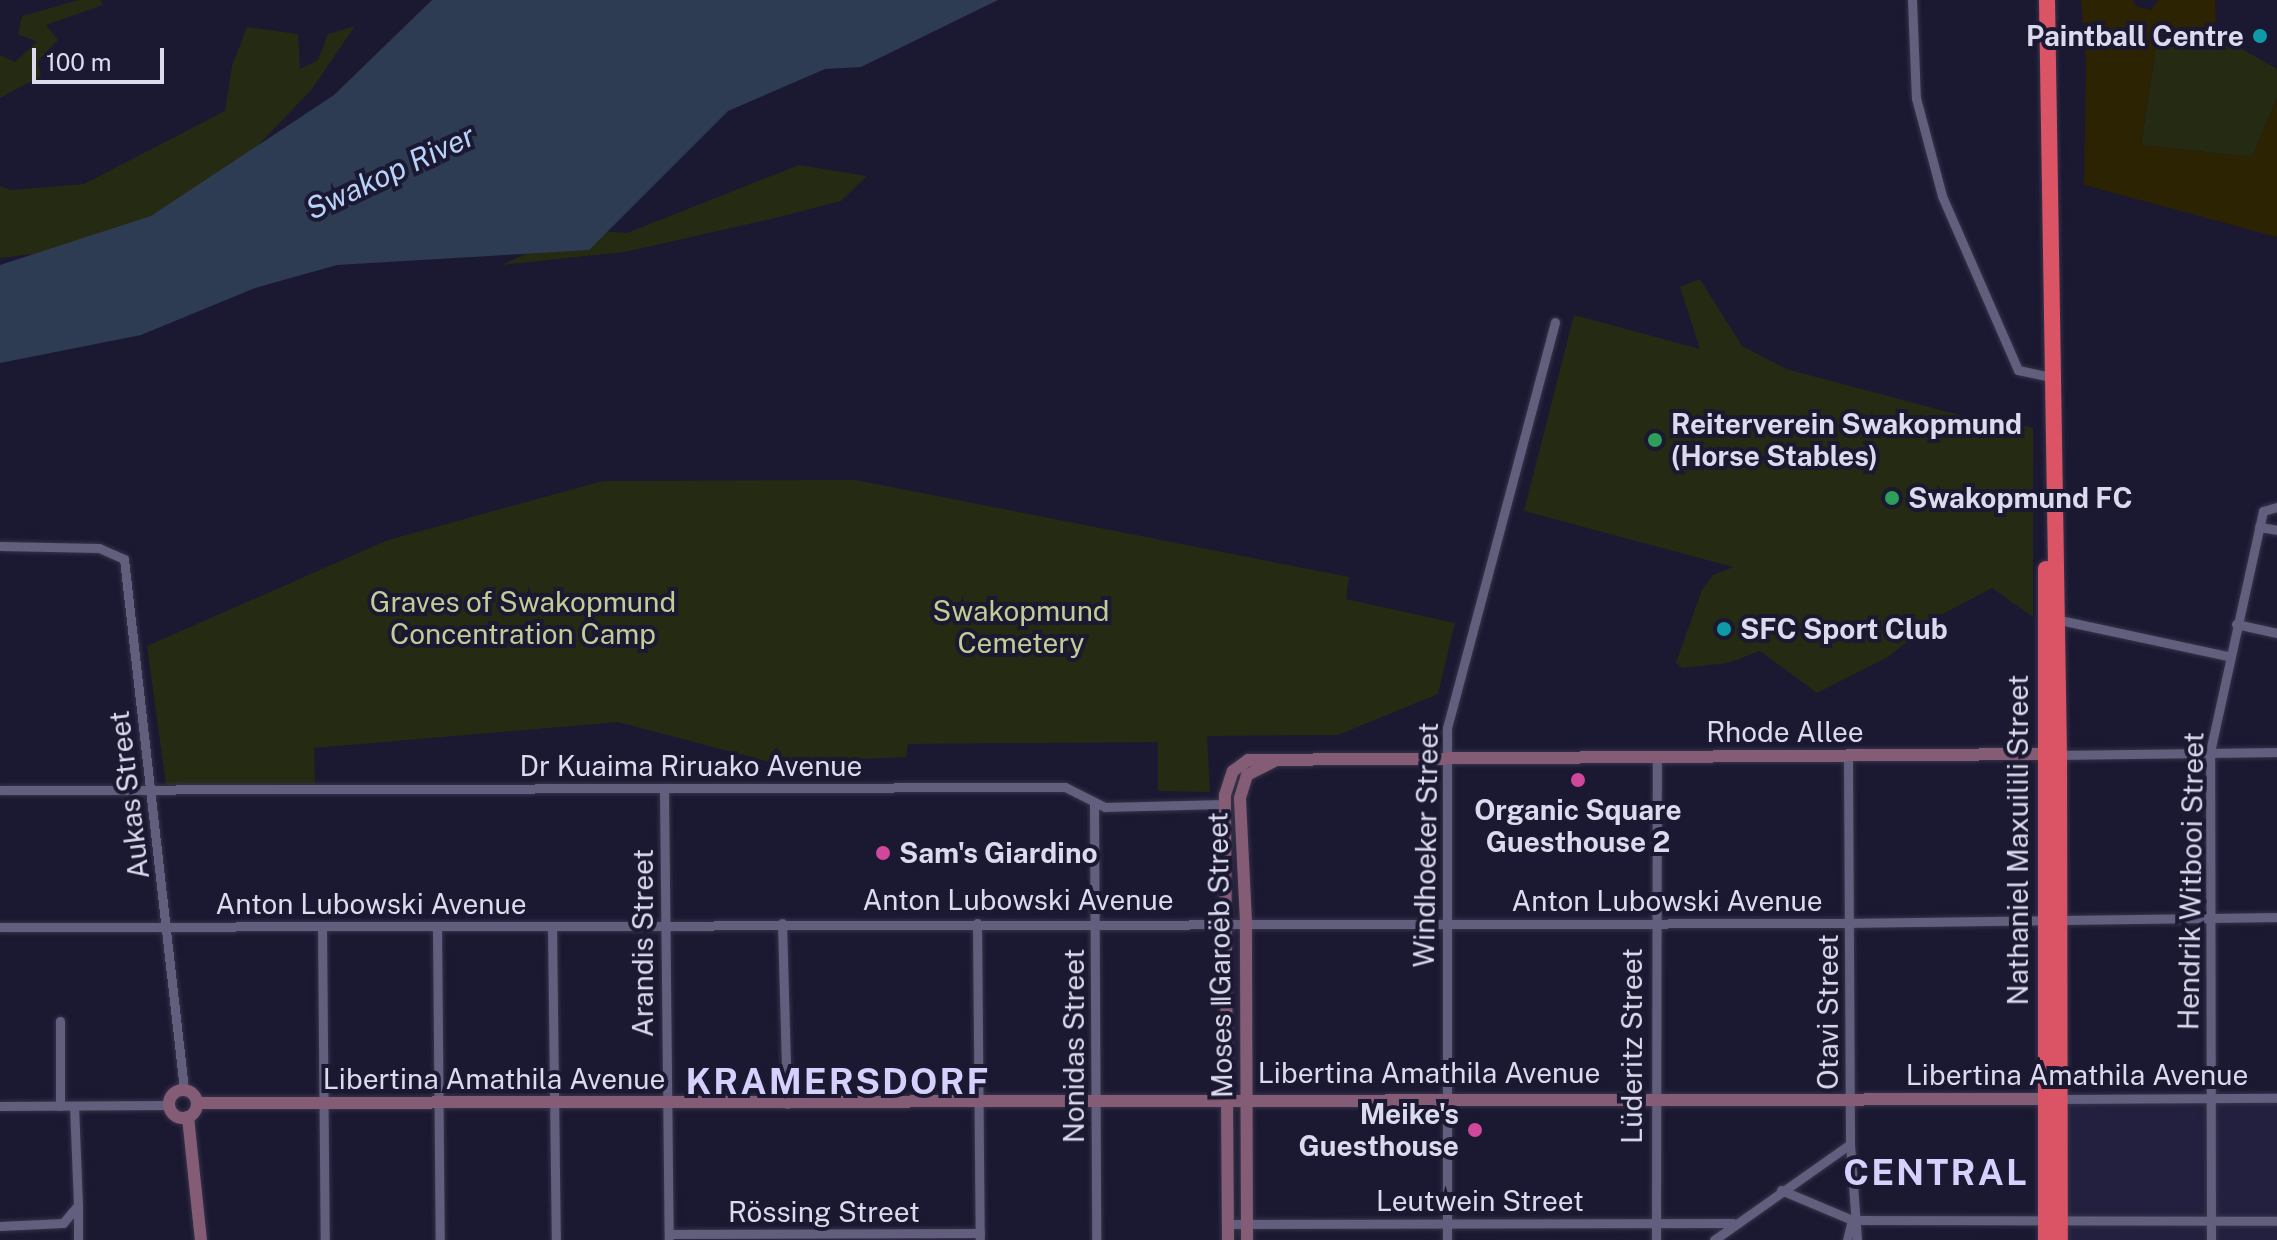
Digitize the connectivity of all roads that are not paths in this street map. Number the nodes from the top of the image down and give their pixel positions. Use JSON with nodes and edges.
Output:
{"nodes":[{"id":1,"x":1912,"y":0,"type":"edge"},
{"id":2,"x":2047,"y":0,"type":"edge"},
{"id":3,"x":1555,"y":322,"type":"dead end"},
{"id":4,"x":2050,"y":377,"type":"junction"},
{"id":5,"x":2277,"y":507,"type":"edge"},
{"id":6,"x":2259,"y":527,"type":"junction"},
{"id":7,"x":2277,"y":530,"type":"edge"},
{"id":8,"x":0,"y":546,"type":"edge"},
{"id":9,"x":2051,"y":618,"type":"junction"},
{"id":10,"x":2236,"y":624,"type":"junction"},
{"id":11,"x":2277,"y":633,"type":"edge"},
{"id":12,"x":2228,"y":656,"type":"junction"},
{"id":13,"x":2210,"y":752,"type":"junction"},
{"id":14,"x":2277,"y":752,"type":"edge"},
{"id":15,"x":2051,"y":754,"type":"junction"},
{"id":16,"x":1445,"y":756,"type":"junction"},
{"id":17,"x":1657,"y":756,"type":"junction"},
{"id":18,"x":1293,"y":757,"type":"junction"},
{"id":19,"x":1848,"y":757,"type":"junction"},
{"id":20,"x":664,"y":789,"type":"junction"},
{"id":21,"x":0,"y":790,"type":"edge"},
{"id":22,"x":151,"y":790,"type":"junction"},
{"id":23,"x":1094,"y":803,"type":"junction"},
{"id":24,"x":1224,"y":804,"type":"junction"},
{"id":25,"x":2277,"y":917,"type":"edge"},
{"id":26,"x":2210,"y":918,"type":"junction"},
{"id":27,"x":1095,"y":922,"type":"junction"},
{"id":28,"x":1226,"y":922,"type":"junction"},
{"id":29,"x":1246,"y":922,"type":"junction"},
{"id":30,"x":1653,"y":922,"type":"junction"},
{"id":31,"x":2051,"y":922,"type":"junction"},
{"id":32,"x":782,"y":923,"type":"junction"},
{"id":33,"x":977,"y":923,"type":"junction"},
{"id":34,"x":1444,"y":923,"type":"junction"},
{"id":35,"x":1849,"y":923,"type":"junction"},
{"id":36,"x":664,"y":925,"type":"junction"},
{"id":37,"x":322,"y":926,"type":"junction"},
{"id":38,"x":437,"y":926,"type":"junction"},
{"id":39,"x":552,"y":926,"type":"junction"},
{"id":40,"x":0,"y":927,"type":"edge"},
{"id":41,"x":169,"y":927,"type":"junction"},
{"id":42,"x":60,"y":1021,"type":"dead end"},
{"id":43,"x":184,"y":1089,"type":"junction"},
{"id":44,"x":1654,"y":1096,"type":"junction"},
{"id":45,"x":1097,"y":1098,"type":"junction"},
{"id":46,"x":1227,"y":1098,"type":"junction"},
{"id":47,"x":1247,"y":1098,"type":"junction"},
{"id":48,"x":2277,"y":1098,"type":"edge"},
{"id":49,"x":1445,"y":1099,"type":"junction"},
{"id":50,"x":1851,"y":1099,"type":"junction"},
{"id":51,"x":2051,"y":1099,"type":"junction"},
{"id":52,"x":2211,"y":1099,"type":"junction"},
{"id":53,"x":325,"y":1102,"type":"junction"},
{"id":54,"x":978,"y":1102,"type":"junction"},
{"id":55,"x":198,"y":1103,"type":"junction"},
{"id":56,"x":666,"y":1103,"type":"junction"},
{"id":57,"x":787,"y":1104,"type":"junction"},
{"id":58,"x":169,"y":1105,"type":"junction"},
{"id":59,"x":555,"y":1105,"type":"junction"},
{"id":60,"x":0,"y":1106,"type":"edge"},
{"id":61,"x":60,"y":1106,"type":"junction"},
{"id":62,"x":74,"y":1106,"type":"junction"},
{"id":63,"x":439,"y":1106,"type":"junction"},
{"id":64,"x":188,"y":1117,"type":"junction"},
{"id":65,"x":1850,"y":1144,"type":"junction"},
{"id":66,"x":1781,"y":1190,"type":"junction"},
{"id":67,"x":78,"y":1205,"type":"junction"},
{"id":68,"x":1852,"y":1220,"type":"junction"},
{"id":69,"x":1655,"y":1221,"type":"junction"},
{"id":70,"x":2053,"y":1221,"type":"junction"},
{"id":71,"x":2277,"y":1221,"type":"edge"},
{"id":72,"x":2210,"y":1222,"type":"junction"},
{"id":73,"x":1447,"y":1223,"type":"junction"},
{"id":74,"x":1733,"y":1223,"type":"junction"},
{"id":75,"x":1229,"y":1224,"type":"junction"},
{"id":76,"x":1247,"y":1225,"type":"junction"},
{"id":77,"x":0,"y":1226,"type":"edge"},
{"id":78,"x":980,"y":1236,"type":"edge"},
{"id":79,"x":669,"y":1237,"type":"edge"},
{"id":80,"x":78,"y":1240,"type":"edge"},
{"id":81,"x":201,"y":1240,"type":"edge"},
{"id":82,"x":325,"y":1240,"type":"edge"},
{"id":83,"x":440,"y":1240,"type":"edge"},
{"id":84,"x":556,"y":1240,"type":"edge"},
{"id":85,"x":1096,"y":1240,"type":"edge"},
{"id":86,"x":1228,"y":1240,"type":"edge"},
{"id":87,"x":1247,"y":1240,"type":"edge"},
{"id":88,"x":1447,"y":1240,"type":"edge"},
{"id":89,"x":1656,"y":1240,"type":"edge"},
{"id":90,"x":1714,"y":1240,"type":"edge"},
{"id":91,"x":1847,"y":1240,"type":"edge"},
{"id":92,"x":1857,"y":1240,"type":"edge"},
{"id":93,"x":2046,"y":1240,"type":"edge"},
{"id":94,"x":2060,"y":1240,"type":"edge"},
{"id":95,"x":2211,"y":1240,"type":"edge"}],
"edges":[{"from":1,"to":4,"type":"street"},
{"from":2,"to":4,"type":"highway","name":"Nathaniel Maxuilili Street"},
{"from":3,"to":16,"type":"street","name":"Windhoeker Street"},
{"from":4,"to":9,"type":"highway","name":"Nathaniel Maxuilili Street"},
{"from":5,"to":6,"type":"street"},
{"from":6,"to":7,"type":"street"},
{"from":6,"to":10,"type":"street","name":"Hendrik Witbooi Street"},
{"from":8,"to":22,"type":"street","name":"Aukas Street"},
{"from":9,"to":12,"type":"street"},
{"from":9,"to":15,"type":"highway","name":"Nathaniel Maxuilili Street"},
{"from":10,"to":11,"type":"street"},
{"from":10,"to":12,"type":"street","name":"Hendrik Witbooi Street"},
{"from":12,"to":13,"type":"street","name":"Hendrik Witbooi Street"},
{"from":13,"to":14,"type":"street","name":"Rhode Allee"},
{"from":13,"to":15,"type":"street","name":"Rhode Allee"},
{"from":13,"to":26,"type":"street","name":"Hendrik Witbooi Street"},
{"from":15,"to":19,"type":"street","name":"Rhode Allee"},
{"from":15,"to":31,"type":"highway","name":"Nathaniel Maxuilili Street"},
{"from":16,"to":17,"type":"street","name":"Rhode Allee"},
{"from":16,"to":18,"type":"street","name":"Rhode Allee"},
{"from":16,"to":34,"type":"street","name":"Windhoeker Street"},
{"from":17,"to":19,"type":"street","name":"Rhode Allee"},
{"from":17,"to":30,"type":"street","name":"Lüderitz Street"},
{"from":18,"to":24,"type":"street","name":"Moses ǁGaroëb Street"},
{"from":18,"to":29,"type":"street","name":"Moses ǁGaroëb Street"},
{"from":19,"to":35,"type":"street","name":"Otavi Street"},
{"from":20,"to":22,"type":"street","name":"Dr Kuaima Riruako Avenue"},
{"from":20,"to":23,"type":"street","name":"Dr Kuaima Riruako Avenue"},
{"from":20,"to":36,"type":"street","name":"Arandis Street"},
{"from":21,"to":22,"type":"street","name":"Dr Kuaima Riruako Avenue"},
{"from":22,"to":41,"type":"street","name":"Aukas Street"},
{"from":23,"to":24,"type":"street","name":"Dr Kuaima Riruako Avenue"},
{"from":23,"to":27,"type":"street","name":"Nonidas Street"},
{"from":24,"to":28,"type":"street","name":"Moses ǁGaroëb Street"},
{"from":25,"to":26,"type":"street","name":"Anton Lubowski Avenue"},
{"from":26,"to":31,"type":"street","name":"Anton Lubowski Avenue"},
{"from":26,"to":52,"type":"street","name":"Hendrik Witbooi Street"},
{"from":27,"to":28,"type":"street","name":"Anton Lubowski Avenue"},
{"from":27,"to":33,"type":"street","name":"Anton Lubowski Avenue"},
{"from":27,"to":45,"type":"street","name":"Nonidas Street"},
{"from":28,"to":29,"type":"street","name":"Anton Lubowski Avenue"},
{"from":28,"to":46,"type":"street","name":"Moses ǁGaroëb Street"},
{"from":29,"to":34,"type":"street","name":"Anton Lubowski Avenue"},
{"from":29,"to":47,"type":"street","name":"Moses ǁGaroëb Street"},
{"from":30,"to":34,"type":"street","name":"Anton Lubowski Avenue"},
{"from":30,"to":35,"type":"street","name":"Anton Lubowski Avenue"},
{"from":30,"to":44,"type":"street","name":"Lüderitz Street"},
{"from":31,"to":35,"type":"street","name":"Anton Lubowski Avenue"},
{"from":31,"to":51,"type":"highway","name":"Nathaniel Maxuilili Street"},
{"from":32,"to":33,"type":"street","name":"Anton Lubowski Avenue"},
{"from":32,"to":36,"type":"street","name":"Anton Lubowski Avenue"},
{"from":32,"to":57,"type":"street"},
{"from":33,"to":54,"type":"street"},
{"from":34,"to":49,"type":"street","name":"Windhoeker Street"},
{"from":35,"to":50,"type":"street","name":"Otavi Street"},
{"from":36,"to":39,"type":"street","name":"Anton Lubowski Avenue"},
{"from":36,"to":56,"type":"street","name":"Arandis Street"},
{"from":37,"to":38,"type":"street","name":"Anton Lubowski Avenue"},
{"from":37,"to":41,"type":"street","name":"Anton Lubowski Avenue"},
{"from":37,"to":53,"type":"street"},
{"from":38,"to":39,"type":"street","name":"Anton Lubowski Avenue"},
{"from":38,"to":63,"type":"street"},
{"from":39,"to":59,"type":"street"},
{"from":40,"to":41,"type":"street","name":"Anton Lubowski Avenue"},
{"from":41,"to":43,"type":"street","name":"Aukas Street"},
{"from":42,"to":61,"type":"street"},
{"from":43,"to":55,"type":"street"},
{"from":43,"to":58,"type":"street"},
{"from":44,"to":49,"type":"street","name":"Libertina Amathila Avenue"},
{"from":44,"to":50,"type":"street","name":"Libertina Amathila Avenue"},
{"from":44,"to":69,"type":"street","name":"Lüderitz Street"},
{"from":45,"to":46,"type":"street","name":"Libertina Amathila Avenue"},
{"from":45,"to":54,"type":"street","name":"Libertina Amathila Avenue"},
{"from":45,"to":85,"type":"street","name":"Nonidas Street"},
{"from":46,"to":47,"type":"street","name":"Libertina Amathila Avenue"},
{"from":46,"to":75,"type":"street","name":"Moses ǁGaroëb Street"},
{"from":47,"to":49,"type":"street","name":"Libertina Amathila Avenue"},
{"from":47,"to":76,"type":"street","name":"Moses ǁGaroëb Street"},
{"from":48,"to":52,"type":"street","name":"Libertina Amathila Avenue"},
{"from":49,"to":73,"type":"street","name":"Windhoeker Street"},
{"from":50,"to":51,"type":"street","name":"Libertina Amathila Avenue"},
{"from":50,"to":65,"type":"street","name":"Otavi Street"},
{"from":51,"to":52,"type":"street","name":"Libertina Amathila Avenue"},
{"from":51,"to":70,"type":"highway","name":"Nathaniel Maxuilili Street"},
{"from":52,"to":72,"type":"street","name":"Hendrik Witbooi Street"},
{"from":53,"to":55,"type":"street","name":"Libertina Amathila Avenue"},
{"from":53,"to":63,"type":"street","name":"Libertina Amathila Avenue"},
{"from":53,"to":82,"type":"street"},
{"from":54,"to":57,"type":"street","name":"Libertina Amathila Avenue"},
{"from":54,"to":78,"type":"street"},
{"from":55,"to":64,"type":"street"},
{"from":56,"to":57,"type":"street","name":"Libertina Amathila Avenue"},
{"from":56,"to":59,"type":"street","name":"Libertina Amathila Avenue"},
{"from":56,"to":79,"type":"street","name":"Arandis Street"},
{"from":58,"to":62,"type":"street"},
{"from":58,"to":64,"type":"street"},
{"from":59,"to":63,"type":"street","name":"Libertina Amathila Avenue"},
{"from":59,"to":84,"type":"street"},
{"from":60,"to":61,"type":"street"},
{"from":61,"to":62,"type":"street"},
{"from":62,"to":67,"type":"street"},
{"from":63,"to":83,"type":"street"},
{"from":64,"to":81,"type":"street"},
{"from":65,"to":66,"type":"street"},
{"from":65,"to":68,"type":"street","name":"Otavi Street"},
{"from":66,"to":68,"type":"street"},
{"from":66,"to":74,"type":"street"},
{"from":67,"to":77,"type":"street"},
{"from":67,"to":80,"type":"street"},
{"from":68,"to":70,"type":"street"},
{"from":68,"to":91,"type":"street","name":"Otavi Street"},
{"from":68,"to":92,"type":"street","name":"Otavi Street"},
{"from":69,"to":73,"type":"street","name":"Leutwein Street"},
{"from":69,"to":74,"type":"street","name":"Leutwein Street"},
{"from":69,"to":89,"type":"street","name":"Lüderitz Street"},
{"from":70,"to":72,"type":"street"},
{"from":70,"to":93,"type":"highway","name":"Nathaniel Maxuilili Street"},
{"from":70,"to":94,"type":"highway","name":"Nathaniel Maxuilili Street"},
{"from":71,"to":72,"type":"street"},
{"from":72,"to":95,"type":"street","name":"Hendrik Witbooi Street"},
{"from":73,"to":76,"type":"street","name":"Leutwein Street"},
{"from":73,"to":88,"type":"street","name":"Windhoeker Street"},
{"from":74,"to":90,"type":"street"},
{"from":75,"to":76,"type":"street","name":"Leutwein Street"},
{"from":75,"to":86,"type":"street","name":"Moses ǁGaroëb Street"},
{"from":76,"to":87,"type":"street","name":"Moses ǁGaroëb Street"},
{"from":78,"to":79,"type":"street","name":"Rössing Street"}]}
